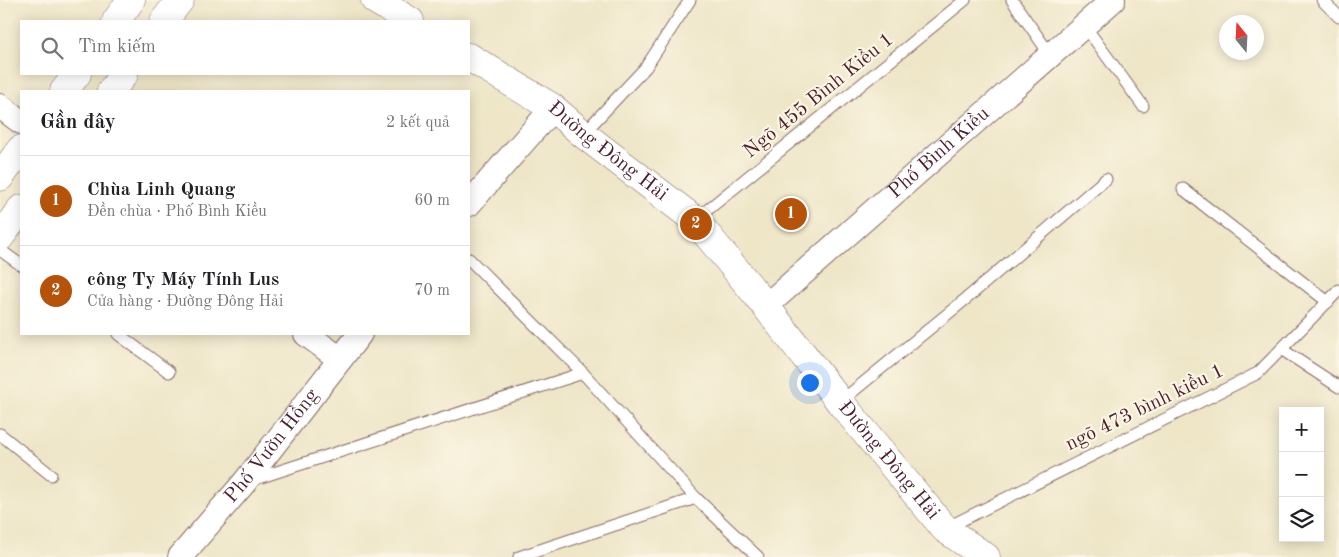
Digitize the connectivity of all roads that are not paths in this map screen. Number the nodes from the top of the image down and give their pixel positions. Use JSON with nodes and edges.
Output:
{"nodes":[{"id":1,"x":131,"y":0,"type":"edge"},
{"id":2,"x":180,"y":0,"type":"edge"},
{"id":3,"x":375,"y":0,"type":"edge"},
{"id":4,"x":690,"y":0,"type":"edge"},
{"id":5,"x":965,"y":0,"type":"edge"},
{"id":6,"x":1012,"y":0,"type":"edge"},
{"id":7,"x":1113,"y":0,"type":"edge"},
{"id":8,"x":1322,"y":0,"type":"edge"},
{"id":9,"x":1339,"y":17,"type":"edge"},
{"id":10,"x":117,"y":20,"type":"edge"},
{"id":11,"x":165,"y":20,"type":"edge"},
{"id":12,"x":408,"y":20,"type":"edge"},
{"id":13,"x":1084,"y":25,"type":"junction"},
{"id":14,"x":1051,"y":56,"type":"junction"},
{"id":15,"x":470,"y":58,"type":"edge"},
{"id":16,"x":76,"y":75,"type":"edge"},
{"id":17,"x":123,"y":75,"type":"edge"},
{"id":18,"x":65,"y":90,"type":"edge"},
{"id":19,"x":112,"y":90,"type":"edge"},
{"id":20,"x":0,"y":106,"type":"edge"},
{"id":21,"x":1143,"y":106,"type":"dead end"},
{"id":22,"x":553,"y":108,"type":"junction"},
{"id":23,"x":20,"y":121,"type":"edge"},
{"id":24,"x":582,"y":134,"type":"junction"},
{"id":25,"x":20,"y":150,"type":"edge"},
{"id":26,"x":0,"y":177,"type":"edge"},
{"id":27,"x":1106,"y":179,"type":"dead end"},
{"id":28,"x":1183,"y":189,"type":"dead end"},
{"id":29,"x":470,"y":203,"type":"edge"},
{"id":30,"x":20,"y":210,"type":"edge"},
{"id":31,"x":695,"y":220,"type":"junction"},
{"id":32,"x":0,"y":237,"type":"edge"},
{"id":33,"x":0,"y":250,"type":"edge"},
{"id":34,"x":470,"y":260,"type":"edge"},
{"id":35,"x":20,"y":264,"type":"edge"},
{"id":36,"x":1339,"y":290,"type":"edge"},
{"id":37,"x":1328,"y":302,"type":"junction"},
{"id":38,"x":766,"y":306,"type":"junction"},
{"id":39,"x":119,"y":335,"type":"edge"},
{"id":40,"x":307,"y":335,"type":"edge"},
{"id":41,"x":359,"y":335,"type":"edge"},
{"id":42,"x":1281,"y":349,"type":"junction"},
{"id":43,"x":340,"y":359,"type":"junction"},
{"id":44,"x":169,"y":372,"type":"dead end"},
{"id":45,"x":583,"y":373,"type":"junction"},
{"id":46,"x":1339,"y":387,"type":"edge"},
{"id":47,"x":840,"y":402,"type":"junction"},
{"id":48,"x":0,"y":434,"type":"edge"},
{"id":49,"x":51,"y":474,"type":"dead end"},
{"id":50,"x":244,"y":483,"type":"junction"},
{"id":51,"x":696,"y":498,"type":"junction"},
{"id":52,"x":945,"y":529,"type":"junction"},
{"id":53,"x":180,"y":557,"type":"edge"},
{"id":54,"x":519,"y":557,"type":"edge"},
{"id":55,"x":758,"y":557,"type":"edge"},
{"id":56,"x":986,"y":557,"type":"edge"}],
"edges":[{"from":1,"to":10,"type":"main road"},
{"from":2,"to":11,"type":"main road"},
{"from":3,"to":12,"type":"main road"},
{"from":4,"to":24,"type":"lane"},
{"from":5,"to":31,"type":"lane","name":"Ngõ 455 Bình Kiều 1"},
{"from":6,"to":14,"type":"lane"},
{"from":7,"to":13,"type":"street","name":"Phố Bình Kiều"},
{"from":8,"to":9,"type":"lane"},
{"from":13,"to":14,"type":"street","name":"Phố Bình Kiều"},
{"from":13,"to":21,"type":"lane"},
{"from":14,"to":38,"type":"street","name":"Phố Bình Kiều"},
{"from":15,"to":22,"type":"main road","name":"Đường Đông Hải"},
{"from":16,"to":18,"type":"main road"},
{"from":17,"to":19,"type":"main road"},
{"from":20,"to":23,"type":"street"},
{"from":22,"to":24,"type":"main road","name":"Đường Đông Hải"},
{"from":22,"to":29,"type":"street"},
{"from":24,"to":31,"type":"main road","name":"Đường Đông Hải"},
{"from":25,"to":26,"type":"main road"},
{"from":27,"to":47,"type":"lane"},
{"from":28,"to":37,"type":"lane"},
{"from":30,"to":32,"type":"main road"},
{"from":31,"to":38,"type":"main road","name":"Đường Đông Hải"},
{"from":33,"to":35,"type":"lane"},
{"from":34,"to":45,"type":"lane"},
{"from":36,"to":37,"type":"lane","name":"ngõ 473 bình kiều 1"},
{"from":37,"to":42,"type":"lane","name":"ngõ 473 bình kiều 1"},
{"from":38,"to":47,"type":"main road","name":"Đường Đông Hải"},
{"from":39,"to":44,"type":"lane"},
{"from":40,"to":43,"type":"street"},
{"from":41,"to":43,"type":"street","name":"Phố Vườn Hồng"},
{"from":42,"to":46,"type":"lane"},
{"from":42,"to":52,"type":"lane","name":"ngõ 473 bình kiều 1"},
{"from":43,"to":50,"type":"street","name":"Phố Vườn Hồng"},
{"from":45,"to":50,"type":"lane"},
{"from":45,"to":51,"type":"lane"},
{"from":47,"to":52,"type":"main road","name":"Đường Đông Hải"},
{"from":48,"to":49,"type":"lane"},
{"from":50,"to":53,"type":"street","name":"Phố Vườn Hồng"},
{"from":51,"to":54,"type":"lane"},
{"from":51,"to":55,"type":"lane"},
{"from":52,"to":56,"type":"main road","name":"Đường Đông Hải"}]}
